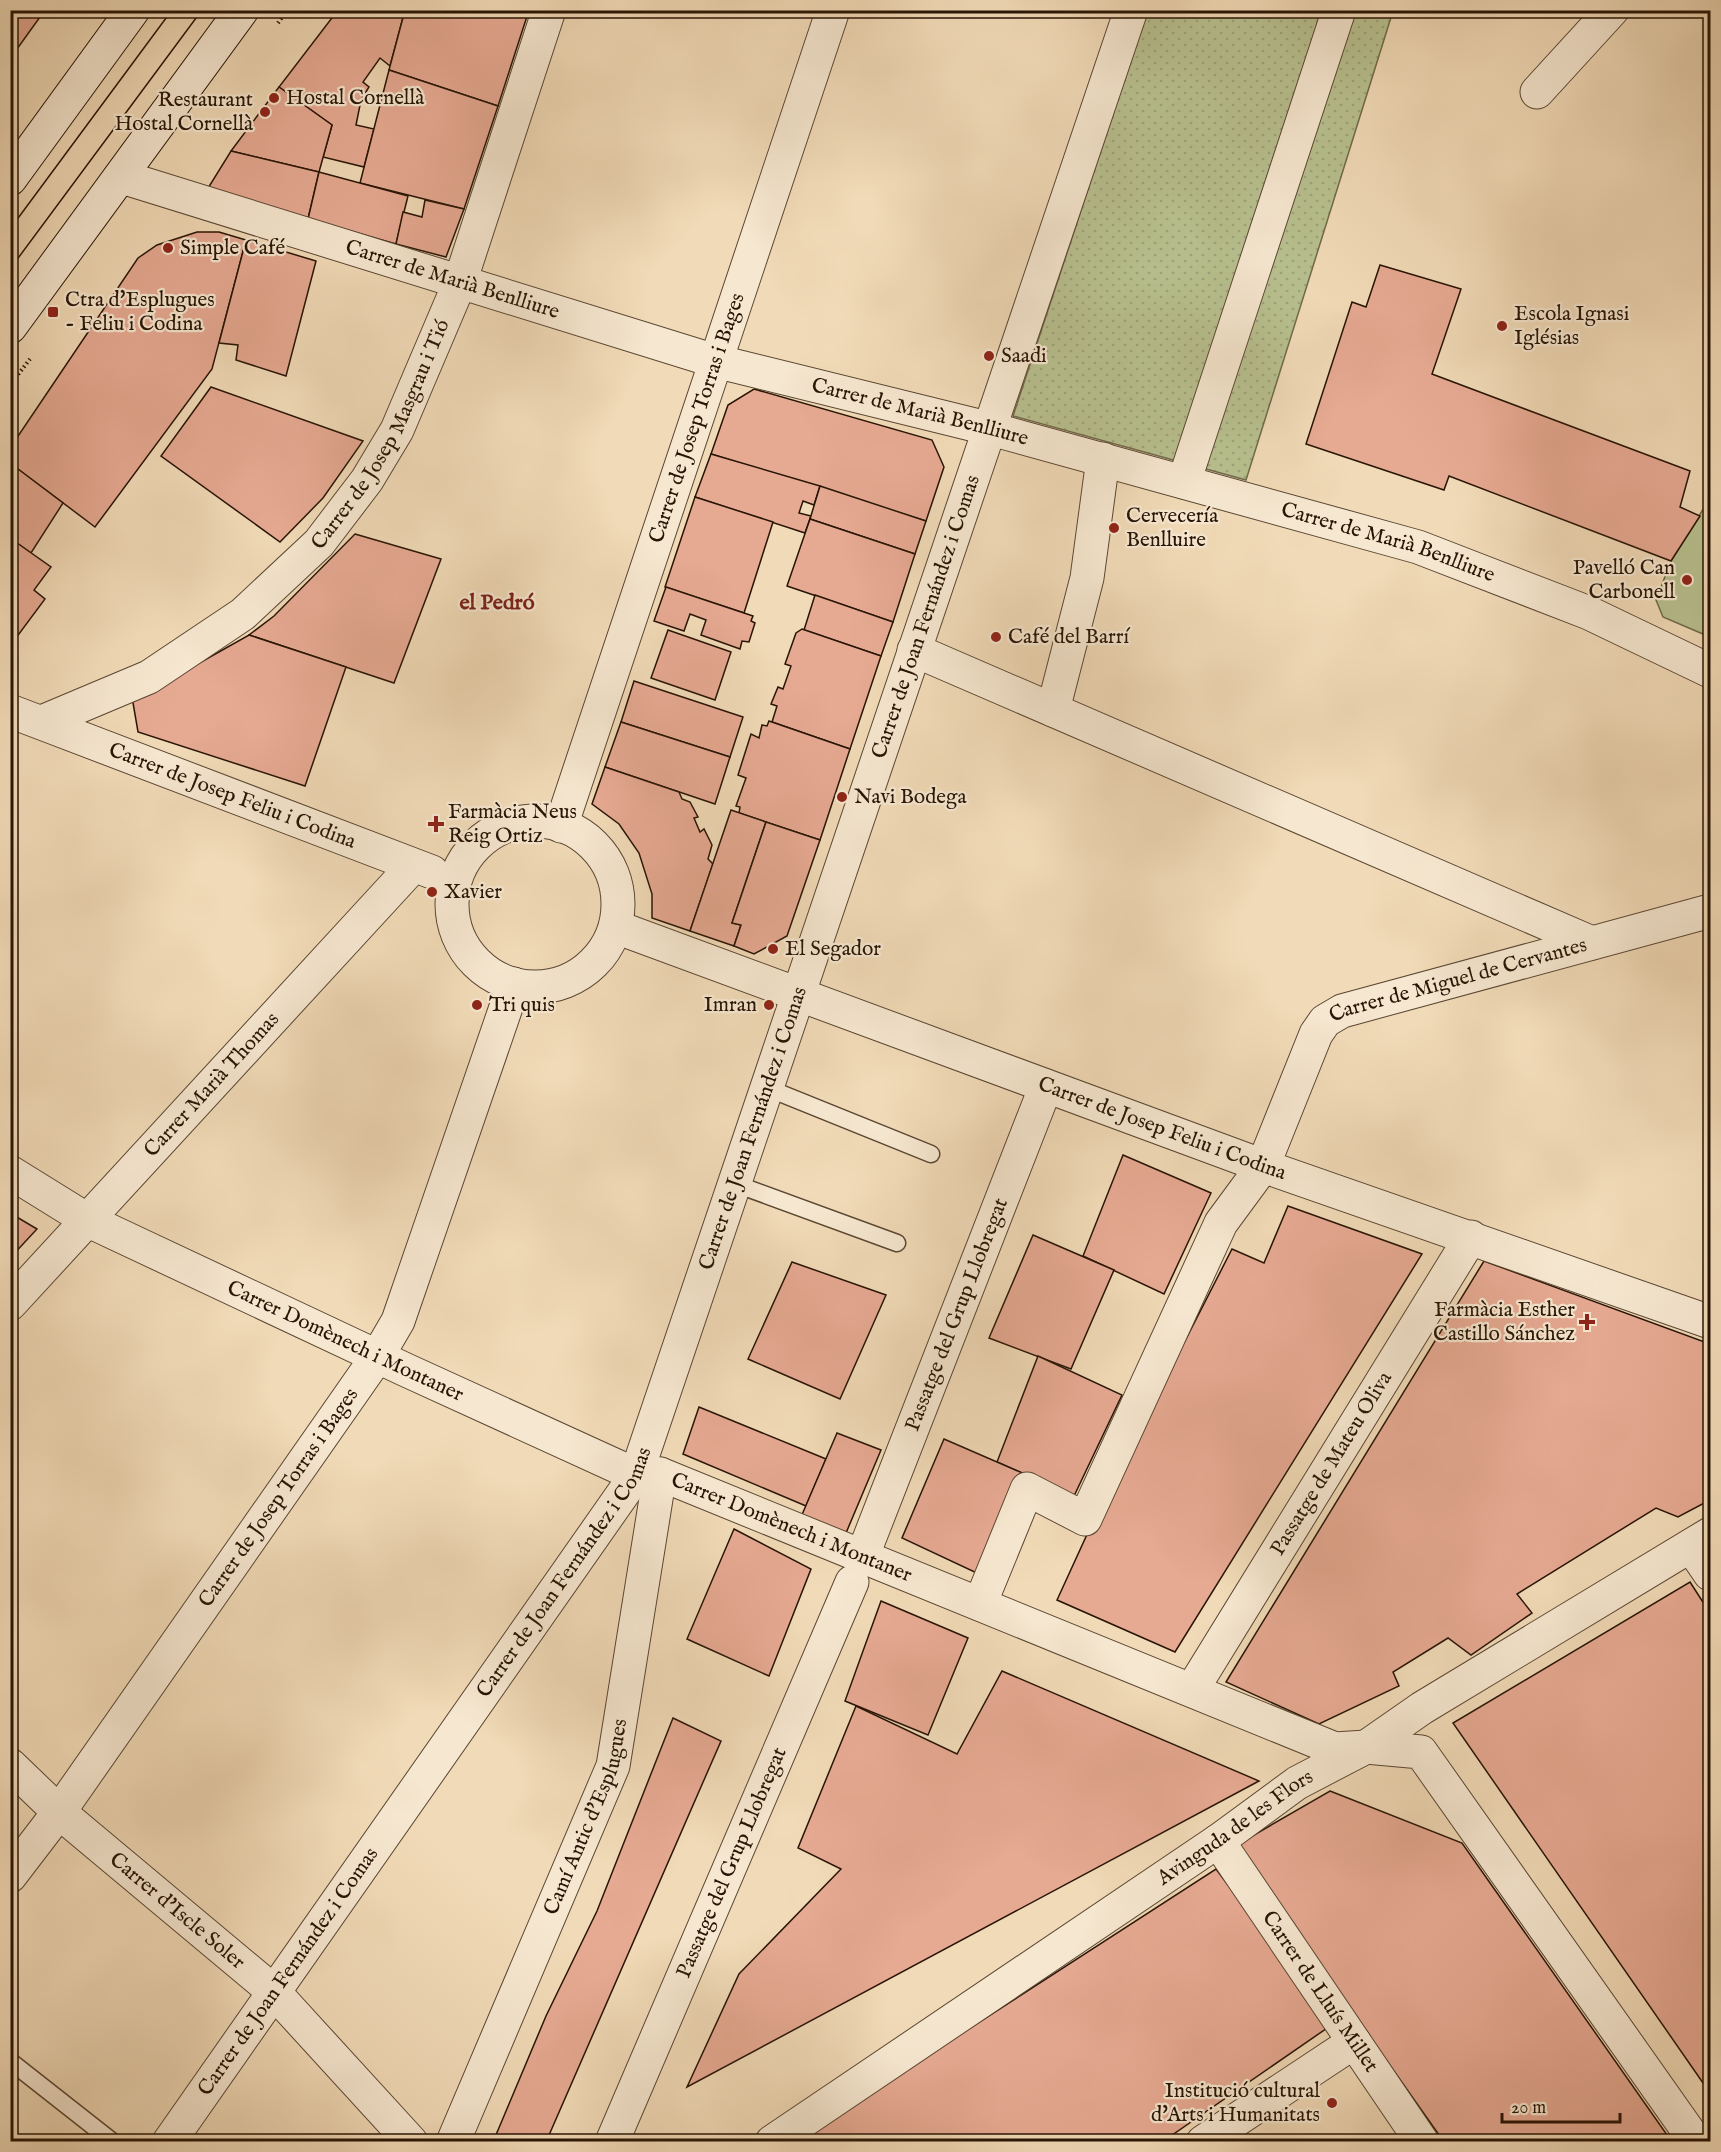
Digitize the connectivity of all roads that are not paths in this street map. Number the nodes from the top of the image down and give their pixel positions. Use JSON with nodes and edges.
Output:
{"nodes":[{"id":1,"x":133,"y":10,"type":"edge"},
{"id":2,"x":218,"y":10,"type":"edge"},
{"id":3,"x":242,"y":10,"type":"edge"},
{"id":4,"x":549,"y":10,"type":"edge"},
{"id":5,"x":833,"y":10,"type":"edge"},
{"id":6,"x":1131,"y":10,"type":"edge"},
{"id":7,"x":1339,"y":10,"type":"edge"},
{"id":8,"x":1612,"y":10,"type":"edge"},
{"id":9,"x":206,"y":59,"type":"junction"},
{"id":10,"x":1537,"y":92,"type":"dead end"},
{"id":11,"x":122,"y":177,"type":"junction"},
{"id":12,"x":10,"y":179,"type":"edge"},
{"id":13,"x":460,"y":282,"type":"junction"},
{"id":14,"x":10,"y":327,"type":"edge"},
{"id":15,"x":716,"y":361,"type":"junction"},
{"id":16,"x":991,"y":429,"type":"junction"},
{"id":17,"x":1103,"y":459,"type":"junction"},
{"id":18,"x":1184,"y":482,"type":"junction"},
{"id":19,"x":914,"y":650,"type":"junction"},
{"id":20,"x":1710,"y":671,"type":"edge"},
{"id":21,"x":1053,"y":710,"type":"junction"},
{"id":22,"x":10,"y":711,"type":"edge"},
{"id":23,"x":42,"y":722,"type":"junction"},
{"id":24,"x":561,"y":826,"type":"junction"},
{"id":25,"x":413,"y":866,"type":"junction"},
{"id":26,"x":455,"y":880,"type":"junction"},
{"id":27,"x":1710,"y":911,"type":"edge"},
{"id":28,"x":616,"y":927,"type":"junction"},
{"id":29,"x":1592,"y":943,"type":"junction"},
{"id":30,"x":514,"y":984,"type":"junction"},
{"id":31,"x":797,"y":994,"type":"junction"},
{"id":32,"x":1046,"y":1086,"type":"junction"},
{"id":33,"x":765,"y":1087,"type":"junction"},
{"id":34,"x":931,"y":1154,"type":"dead end"},
{"id":35,"x":1263,"y":1166,"type":"junction"},
{"id":36,"x":10,"y":1172,"type":"edge"},
{"id":37,"x":733,"y":1183,"type":"junction"},
{"id":38,"x":88,"y":1221,"type":"junction"},
{"id":39,"x":1471,"y":1237,"type":"junction"},
{"id":40,"x":897,"y":1243,"type":"dead end"},
{"id":41,"x":10,"y":1304,"type":"edge"},
{"id":42,"x":1710,"y":1322,"type":"edge"},
{"id":43,"x":377,"y":1357,"type":"junction"},
{"id":44,"x":648,"y":1474,"type":"junction"},
{"id":45,"x":1700,"y":1540,"type":"edge"},
{"id":46,"x":868,"y":1542,"type":"dead end"},
{"id":47,"x":1710,"y":1574,"type":"edge"},
{"id":48,"x":852,"y":1582,"type":"dead end"},
{"id":49,"x":980,"y":1604,"type":"junction"},
{"id":50,"x":1194,"y":1691,"type":"junction"},
{"id":51,"x":1366,"y":1747,"type":"junction"},
{"id":52,"x":10,"y":1765,"type":"edge"},
{"id":53,"x":59,"y":1812,"type":"junction"},
{"id":54,"x":1218,"y":1841,"type":"junction"},
{"id":55,"x":10,"y":1876,"type":"edge"},
{"id":56,"x":273,"y":1991,"type":"junction"},
{"id":57,"x":1354,"y":2042,"type":"junction"},
{"id":58,"x":10,"y":2061,"type":"edge"},
{"id":59,"x":112,"y":2142,"type":"edge"},
{"id":60,"x":169,"y":2142,"type":"edge"},
{"id":61,"x":411,"y":2142,"type":"edge"},
{"id":62,"x":453,"y":2142,"type":"edge"},
{"id":63,"x":612,"y":2142,"type":"edge"},
{"id":64,"x":772,"y":2142,"type":"edge"},
{"id":65,"x":1203,"y":2142,"type":"edge"},
{"id":66,"x":1422,"y":2142,"type":"edge"},
{"id":67,"x":1696,"y":2142,"type":"edge"}],
"edges":[{"from":1,"to":12,"type":"street"},
{"from":2,"to":9,"type":"street"},
{"from":3,"to":9,"type":"street"},
{"from":4,"to":13,"type":"street","name":"Carrer de Josep Masgrau i Tió"},
{"from":5,"to":15,"type":"street","name":"Carrer de Josep Torras i Bages"},
{"from":6,"to":16,"type":"street","name":"Carrer de Joan Fernández i Comas"},
{"from":7,"to":18,"type":"street"},
{"from":8,"to":10,"type":"street"},
{"from":9,"to":11,"type":"street"},
{"from":11,"to":13,"type":"street","name":"Carrer de Marià Benlliure"},
{"from":11,"to":14,"type":"street"},
{"from":13,"to":15,"type":"street","name":"Carrer de Marià Benlliure"},
{"from":13,"to":23,"type":"street","name":"Carrer de Josep Masgrau i Tió"},
{"from":15,"to":16,"type":"street","name":"Carrer de Marià Benlliure"},
{"from":15,"to":24,"type":"street","name":"Carrer de Josep Torras i Bages"},
{"from":16,"to":17,"type":"street","name":"Carrer de Marià Benlliure"},
{"from":16,"to":19,"type":"street","name":"Carrer de Joan Fernández i Comas"},
{"from":17,"to":18,"type":"street","name":"Carrer de Marià Benlliure"},
{"from":17,"to":21,"type":"street"},
{"from":18,"to":20,"type":"street","name":"Carrer de Marià Benlliure"},
{"from":19,"to":21,"type":"street"},
{"from":19,"to":31,"type":"street","name":"Carrer de Joan Fernández i Comas"},
{"from":21,"to":29,"type":"street"},
{"from":22,"to":23,"type":"street","name":"Carrer de Josep Feliu i Codina"},
{"from":23,"to":25,"type":"street","name":"Carrer de Josep Feliu i Codina"},
{"from":24,"to":26,"type":"street"},
{"from":24,"to":28,"type":"street"},
{"from":25,"to":26,"type":"street","name":"Carrer de Josep Feliu i Codina"},
{"from":25,"to":38,"type":"street","name":"Carrer Marià Thomas"},
{"from":26,"to":30,"type":"street"},
{"from":27,"to":29,"type":"street","name":"Carrer de Miguel de Cervantes"},
{"from":28,"to":30,"type":"street"},
{"from":28,"to":31,"type":"street","name":"Carrer de Josep Feliu i Codina"},
{"from":29,"to":35,"type":"street","name":"Carrer de Miguel de Cervantes"},
{"from":30,"to":43,"type":"street","name":"Carrer de Josep Torras i Bages"},
{"from":31,"to":32,"type":"street","name":"Carrer de Josep Feliu i Codina"},
{"from":31,"to":33,"type":"street","name":"Carrer de Joan Fernández i Comas"},
{"from":32,"to":35,"type":"street","name":"Carrer de Josep Feliu i Codina"},
{"from":32,"to":46,"type":"street","name":"Passatge del Grup Llobregat"},
{"from":33,"to":34,"type":"lane"},
{"from":33,"to":37,"type":"street","name":"Carrer de Joan Fernández i Comas"},
{"from":35,"to":39,"type":"street","name":"Carrer de Josep Feliu i Codina"},
{"from":35,"to":49,"type":"street","name":"Carrer de Miguel de Cervantes"},
{"from":36,"to":38,"type":"street","name":"Carrer Domènech i Montaner"},
{"from":37,"to":40,"type":"lane"},
{"from":37,"to":44,"type":"street","name":"Carrer de Joan Fernández i Comas"},
{"from":38,"to":41,"type":"street","name":"Carrer Marià Thomas"},
{"from":38,"to":43,"type":"street","name":"Carrer Domènech i Montaner"},
{"from":39,"to":42,"type":"street","name":"Carrer de Josep Feliu i Codina"},
{"from":39,"to":50,"type":"street","name":"Passatge de Mateu Oliva"},
{"from":43,"to":44,"type":"street","name":"Carrer Domènech i Montaner"},
{"from":43,"to":53,"type":"street","name":"Carrer de Josep Torras i Bages"},
{"from":44,"to":49,"type":"street","name":"Carrer Domènech i Montaner"},
{"from":44,"to":56,"type":"street","name":"Carrer de Joan Fernández i Comas"},
{"from":44,"to":62,"type":"street","name":"Camí Antic d'Esplugues"},
{"from":45,"to":47,"type":"street"},
{"from":45,"to":51,"type":"street","name":"Avinguda de les Flors"},
{"from":48,"to":63,"type":"street","name":"Passatge del Grup Llobregat"},
{"from":49,"to":50,"type":"street","name":"Carrer Domènech i Montaner"},
{"from":50,"to":51,"type":"street","name":"Carrer Domènech i Montaner"},
{"from":51,"to":54,"type":"street","name":"Avinguda de les Flors"},
{"from":51,"to":67,"type":"street","name":"Carrer Domènech i Montaner"},
{"from":52,"to":53,"type":"street","name":"Carrer d'Iscle Soler"},
{"from":53,"to":55,"type":"street","name":"Carrer de Josep Torras i Bages"},
{"from":53,"to":56,"type":"street","name":"Carrer d'Iscle Soler"},
{"from":54,"to":57,"type":"street","name":"Carrer de Lluís Millet"},
{"from":54,"to":64,"type":"street","name":"Avinguda de les Flors"},
{"from":56,"to":60,"type":"street","name":"Carrer de Joan Fernández i Comas"},
{"from":56,"to":61,"type":"street","name":"Carrer d'Iscle Soler"},
{"from":57,"to":65,"type":"street"},
{"from":57,"to":66,"type":"street","name":"Carrer de Lluís Millet"},
{"from":58,"to":59,"type":"lane"}]}
